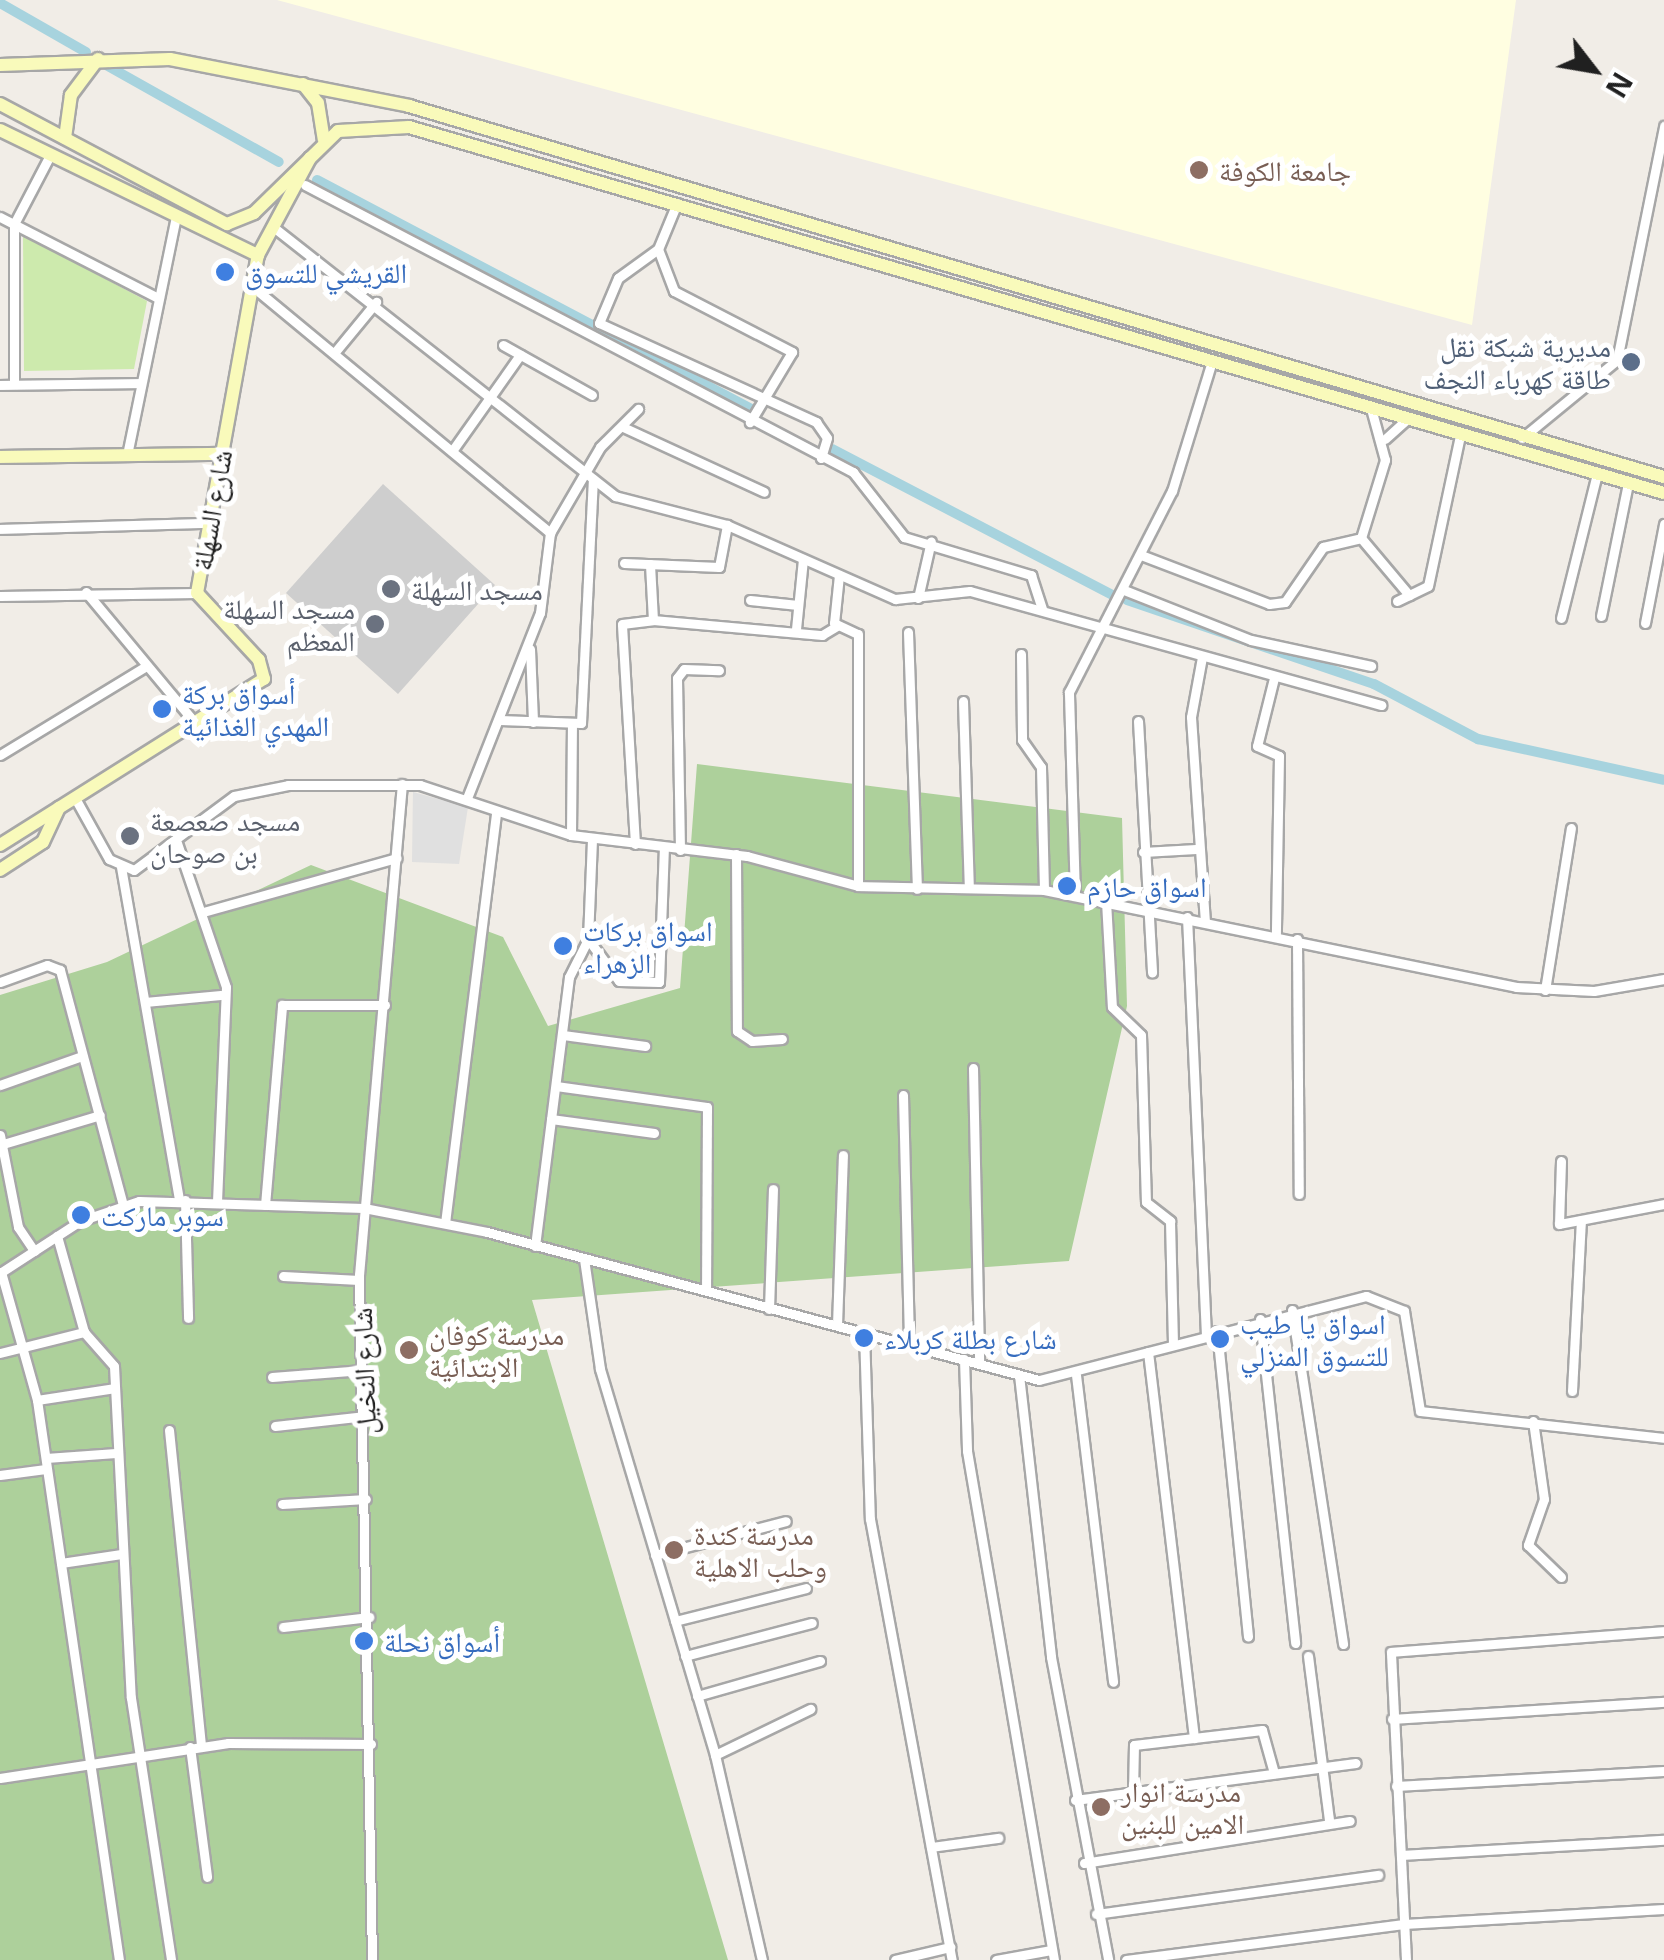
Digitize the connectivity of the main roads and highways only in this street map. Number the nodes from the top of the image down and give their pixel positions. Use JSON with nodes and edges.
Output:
{"nodes":[{"id":1,"x":98,"y":59,"type":"junction"},
{"id":2,"x":0,"y":65,"type":"edge"},
{"id":3,"x":302,"y":84,"type":"junction"},
{"id":4,"x":0,"y":104,"type":"edge"},
{"id":5,"x":0,"y":130,"type":"edge"},
{"id":6,"x":64,"y":138,"type":"junction"},
{"id":7,"x":320,"y":144,"type":"junction"},
{"id":8,"x":258,"y":255,"type":"junction"},
{"id":9,"x":220,"y":454,"type":"junction"},
{"id":10,"x":0,"y":456,"type":"edge"},
{"id":11,"x":1664,"y":477,"type":"edge"},
{"id":12,"x":1664,"y":493,"type":"edge"},
{"id":13,"x":59,"y":808,"type":"junction"},
{"id":14,"x":0,"y":845,"type":"edge"},
{"id":15,"x":0,"y":870,"type":"edge"}],
"edges":[{"from":1,"to":2,"type":"main road"},
{"from":1,"to":3,"type":"main road"},
{"from":1,"to":6,"type":"main road"},
{"from":3,"to":7,"type":"main road"},
{"from":3,"to":11,"type":"main road"},
{"from":4,"to":6,"type":"main road"},
{"from":5,"to":8,"type":"main road"},
{"from":6,"to":7,"type":"main road"},
{"from":7,"to":8,"type":"main road","name":"شارع السهلة"},
{"from":7,"to":12,"type":"main road"},
{"from":8,"to":9,"type":"main road","name":"شارع السهلة"},
{"from":9,"to":10,"type":"main road"},
{"from":9,"to":13,"type":"main road","name":"شارع السهلة"},
{"from":13,"to":14,"type":"main road","name":"شارع السهلة"},
{"from":13,"to":15,"type":"main road","name":"شارع السهلة"}]}
